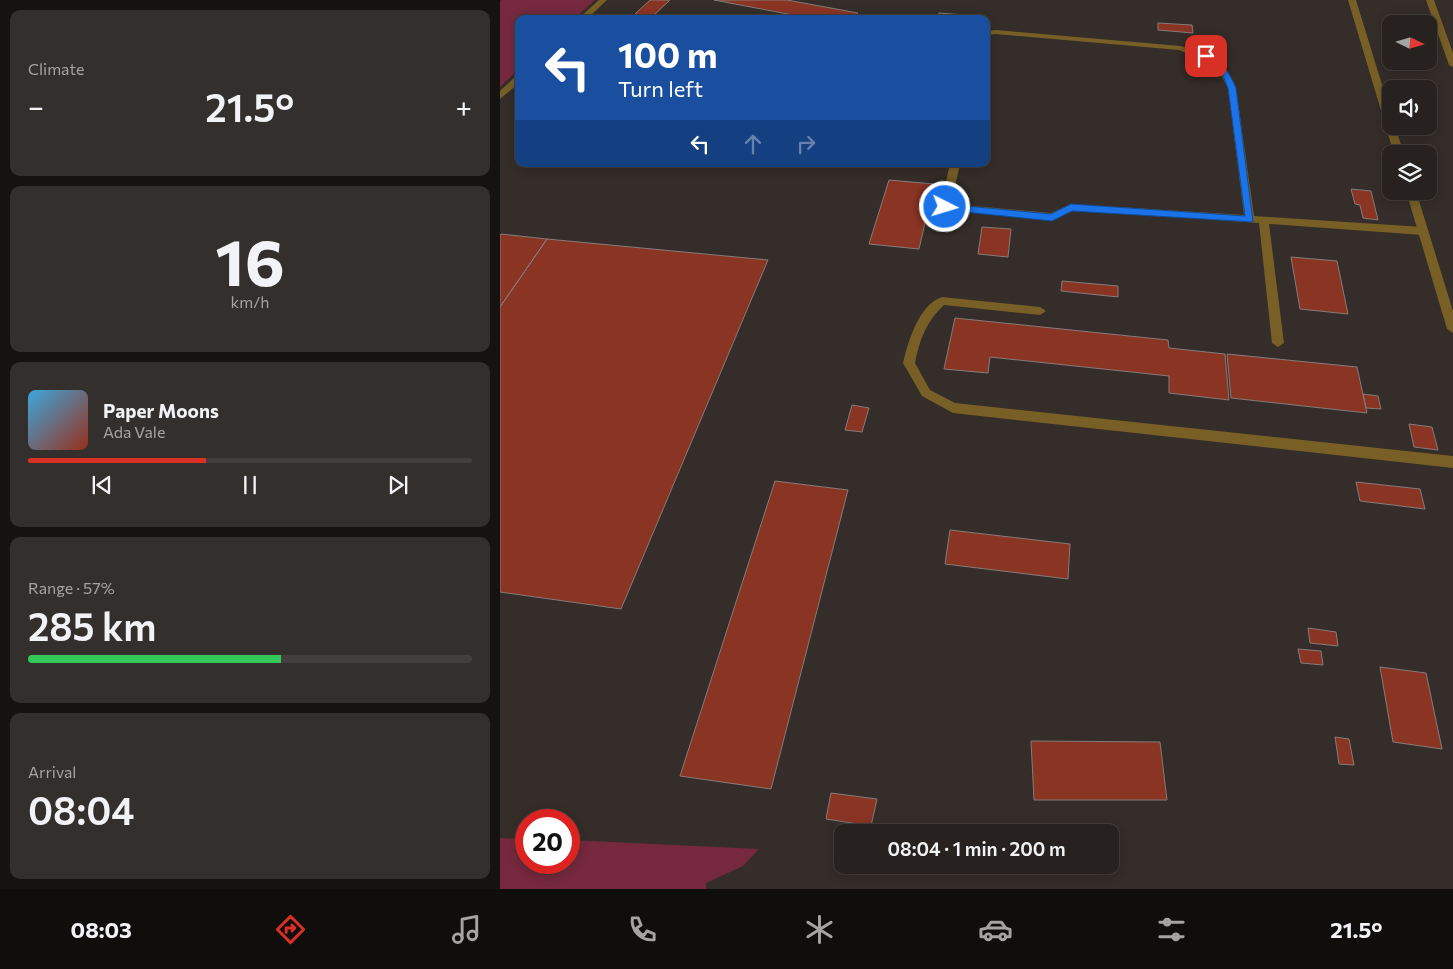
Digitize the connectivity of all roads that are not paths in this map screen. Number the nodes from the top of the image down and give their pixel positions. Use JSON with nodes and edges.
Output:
{"nodes":[{"id":1,"x":603,"y":0,"type":"edge"},
{"id":2,"x":1352,"y":0,"type":"edge"},
{"id":3,"x":1430,"y":0,"type":"edge"},
{"id":4,"x":586,"y":15,"type":"edge"},
{"id":5,"x":990,"y":33,"type":"edge"},
{"id":6,"x":1453,"y":65,"type":"edge"},
{"id":7,"x":515,"y":82,"type":"edge"},
{"id":8,"x":500,"y":96,"type":"edge"},
{"id":9,"x":1396,"y":145,"type":"edge"},
{"id":10,"x":954,"y":167,"type":"edge"},
{"id":11,"x":1414,"y":200,"type":"edge"},
{"id":12,"x":1250,"y":220,"type":"junction"},
{"id":13,"x":1264,"y":220,"type":"junction"},
{"id":14,"x":1423,"y":231,"type":"junction"},
{"id":15,"x":1040,"y":311,"type":"dead end"},
{"id":16,"x":1453,"y":328,"type":"edge"},
{"id":17,"x":1278,"y":343,"type":"dead end"},
{"id":18,"x":1453,"y":462,"type":"edge"}],
"edges":[{"from":1,"to":4,"type":"street"},
{"from":2,"to":9,"type":"street"},
{"from":3,"to":6,"type":"street"},
{"from":5,"to":12,"type":"street"},
{"from":7,"to":8,"type":"street"},
{"from":10,"to":12,"type":"street"},
{"from":11,"to":14,"type":"street"},
{"from":12,"to":13,"type":"street"},
{"from":13,"to":14,"type":"street"},
{"from":13,"to":17,"type":"street"},
{"from":14,"to":16,"type":"street"},
{"from":15,"to":18,"type":"street"}]}
